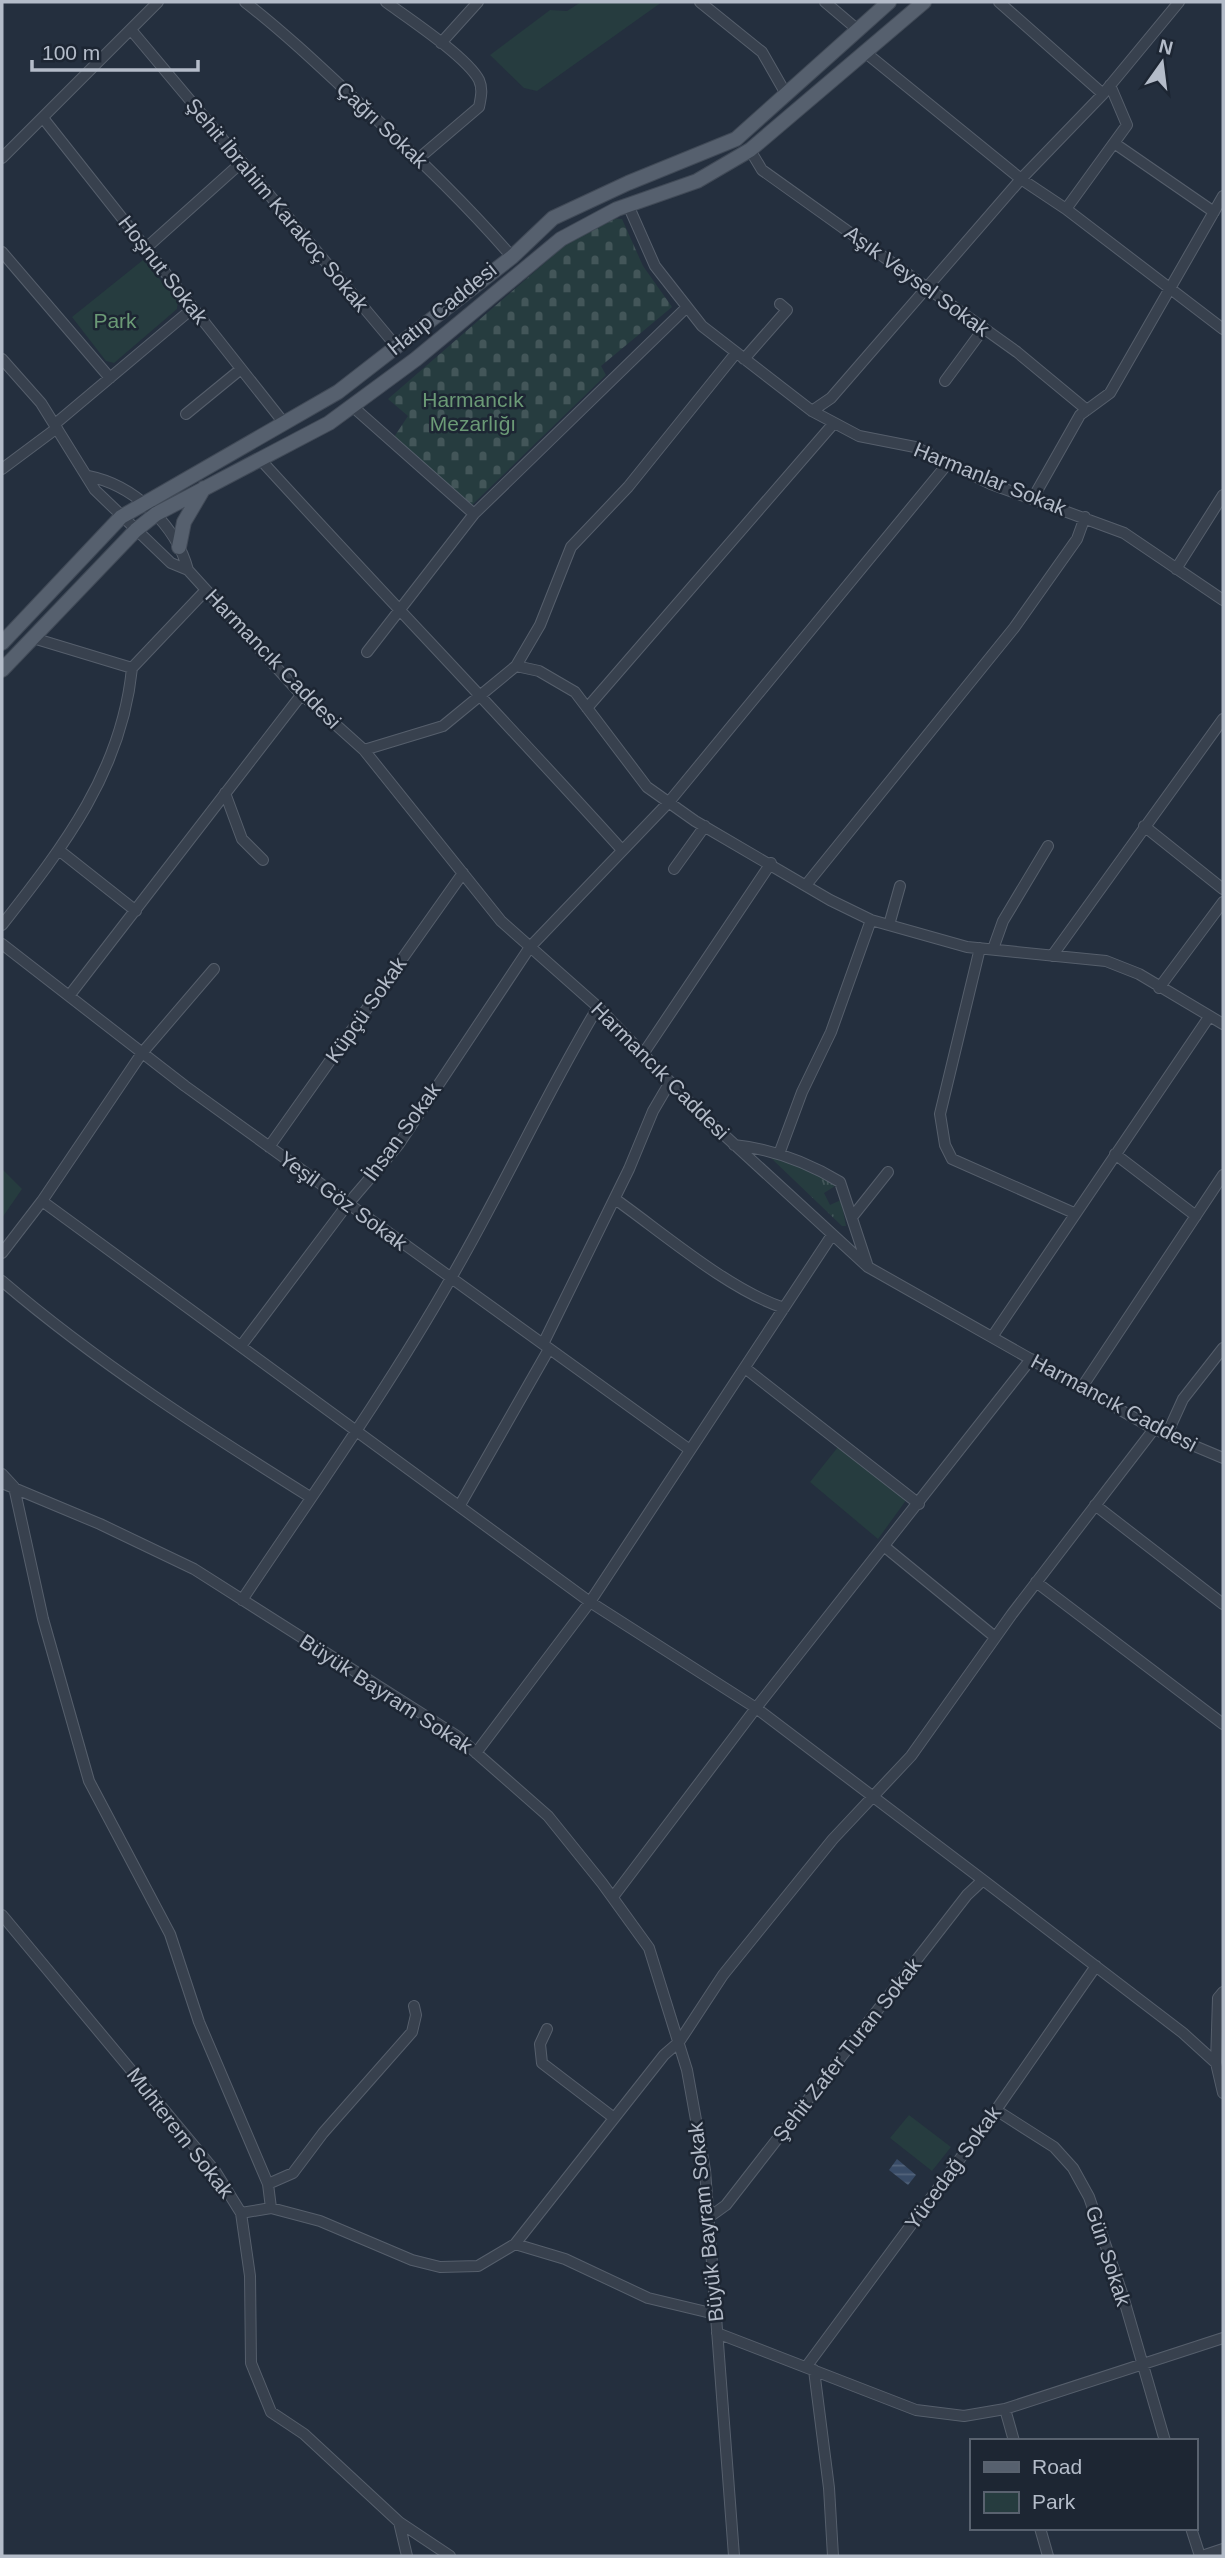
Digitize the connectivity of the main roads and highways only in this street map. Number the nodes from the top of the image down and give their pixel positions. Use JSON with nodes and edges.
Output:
{"nodes":[{"id":1,"x":889,"y":2,"type":"edge"},
{"id":2,"x":925,"y":2,"type":"edge"},
{"id":3,"x":206,"y":485,"type":"junction"},
{"id":4,"x":179,"y":547,"type":"road end"},
{"id":5,"x":2,"y":643,"type":"edge"},
{"id":6,"x":2,"y":670,"type":"edge"}],
"edges":[{"from":1,"to":5,"type":"main road","name":"Hatıp Caddesi"},
{"from":2,"to":3,"type":"main road","name":"Hatıp Caddesi"},
{"from":3,"to":4,"type":"main road"},
{"from":3,"to":6,"type":"main road","name":"Hatıp Caddesi"}]}
